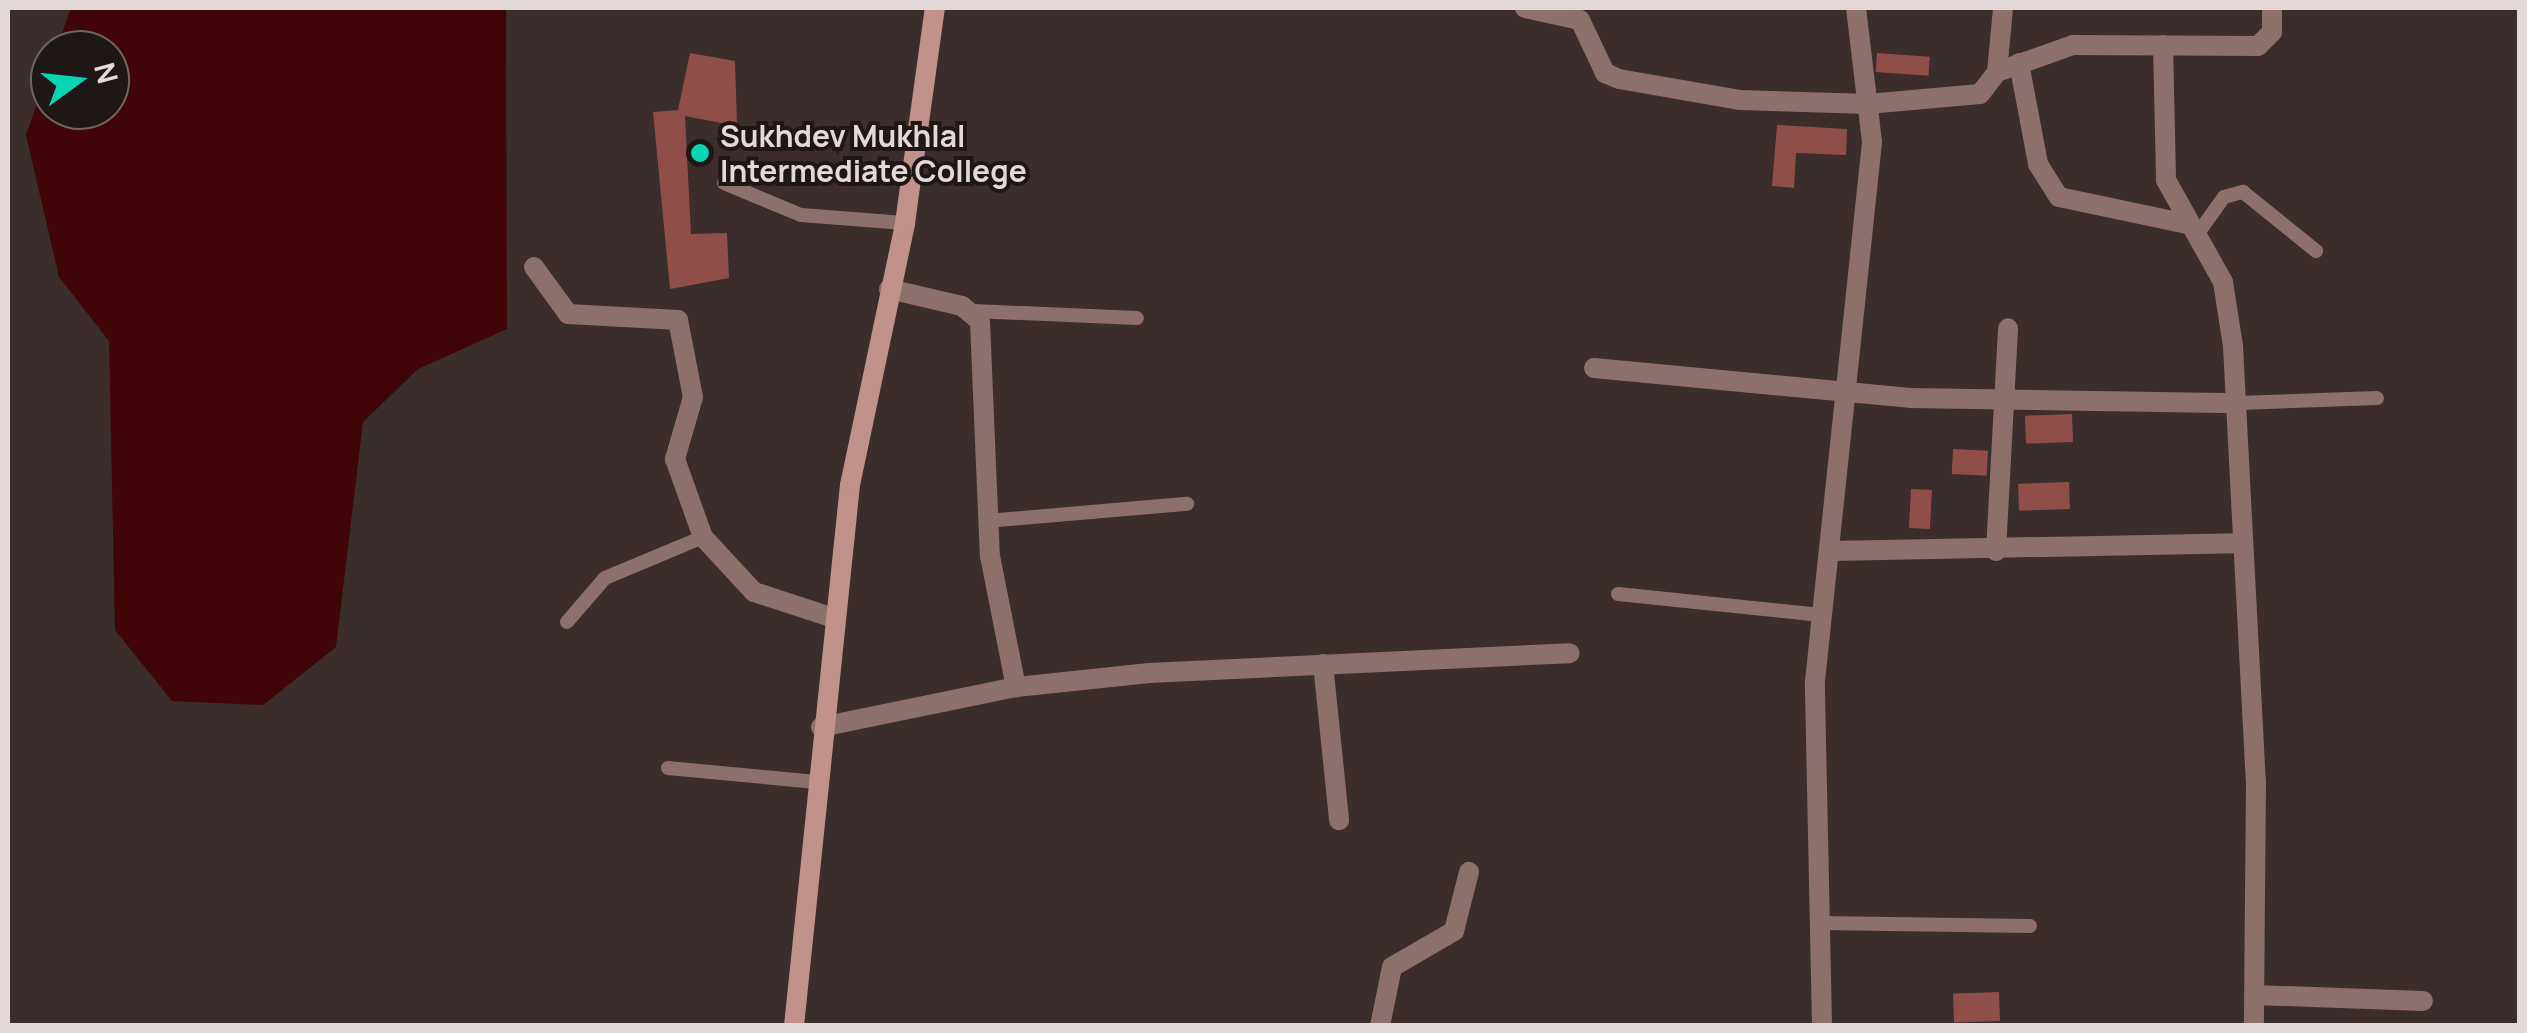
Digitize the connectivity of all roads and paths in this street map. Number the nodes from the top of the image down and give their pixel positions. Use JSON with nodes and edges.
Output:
{"nodes":[{"id":1,"x":935,"y":8,"type":"edge"},
{"id":2,"x":1524,"y":8,"type":"edge"},
{"id":3,"x":1856,"y":8,"type":"edge"},
{"id":4,"x":2003,"y":8,"type":"edge"},
{"id":5,"x":2272,"y":8,"type":"edge"},
{"id":6,"x":2162,"y":45,"type":"junction"},
{"id":7,"x":2018,"y":63,"type":"junction"},
{"id":8,"x":1997,"y":72,"type":"junction"},
{"id":9,"x":1868,"y":104,"type":"junction"},
{"id":10,"x":724,"y":183,"type":"dead end"},
{"id":11,"x":904,"y":223,"type":"junction"},
{"id":12,"x":2192,"y":230,"type":"junction"},
{"id":13,"x":2316,"y":251,"type":"dead end"},
{"id":14,"x":534,"y":267,"type":"dead end"},
{"id":15,"x":888,"y":288,"type":"junction"},
{"id":16,"x":974,"y":311,"type":"junction"},
{"id":17,"x":1137,"y":318,"type":"dead end"},
{"id":18,"x":2008,"y":328,"type":"dead end"},
{"id":19,"x":1594,"y":368,"type":"dead end"},
{"id":20,"x":1848,"y":388,"type":"junction"},
{"id":21,"x":2006,"y":397,"type":"junction"},
{"id":22,"x":2377,"y":398,"type":"dead end"},
{"id":23,"x":2237,"y":403,"type":"junction"},
{"id":24,"x":1187,"y":504,"type":"dead end"},
{"id":25,"x":987,"y":521,"type":"junction"},
{"id":26,"x":703,"y":537,"type":"junction"},
{"id":27,"x":2238,"y":544,"type":"junction"},
{"id":28,"x":1831,"y":550,"type":"junction"},
{"id":29,"x":1996,"y":551,"type":"junction"},
{"id":30,"x":1618,"y":594,"type":"dead end"},
{"id":31,"x":1822,"y":615,"type":"junction"},
{"id":32,"x":834,"y":618,"type":"junction"},
{"id":33,"x":567,"y":622,"type":"dead end"},
{"id":34,"x":1570,"y":653,"type":"dead end"},
{"id":35,"x":1322,"y":664,"type":"junction"},
{"id":36,"x":1016,"y":687,"type":"junction"},
{"id":37,"x":820,"y":727,"type":"junction"},
{"id":38,"x":668,"y":768,"type":"dead end"},
{"id":39,"x":816,"y":782,"type":"junction"},
{"id":40,"x":1339,"y":820,"type":"dead end"},
{"id":41,"x":1469,"y":872,"type":"dead end"},
{"id":42,"x":1820,"y":923,"type":"junction"},
{"id":43,"x":2030,"y":926,"type":"dead end"},
{"id":44,"x":2254,"y":995,"type":"junction"},
{"id":45,"x":2423,"y":1001,"type":"dead end"},
{"id":46,"x":794,"y":1026,"type":"edge"},
{"id":47,"x":1380,"y":1026,"type":"edge"},
{"id":48,"x":1822,"y":1026,"type":"edge"},
{"id":49,"x":2254,"y":1026,"type":"edge"}],
"edges":[{"from":1,"to":11,"type":"main road"},
{"from":2,"to":9,"type":"street"},
{"from":3,"to":9,"type":"street"},
{"from":4,"to":8,"type":"street"},
{"from":5,"to":6,"type":"street"},
{"from":6,"to":7,"type":"street"},
{"from":6,"to":12,"type":"street"},
{"from":7,"to":8,"type":"street"},
{"from":7,"to":12,"type":"street"},
{"from":8,"to":9,"type":"street"},
{"from":9,"to":20,"type":"street"},
{"from":10,"to":11,"type":"lane"},
{"from":11,"to":15,"type":"main road"},
{"from":12,"to":13,"type":"lane"},
{"from":12,"to":23,"type":"street"},
{"from":14,"to":26,"type":"street"},
{"from":15,"to":16,"type":"street"},
{"from":15,"to":32,"type":"main road"},
{"from":16,"to":17,"type":"lane"},
{"from":16,"to":25,"type":"street"},
{"from":18,"to":21,"type":"street"},
{"from":19,"to":20,"type":"street"},
{"from":20,"to":21,"type":"street"},
{"from":20,"to":28,"type":"street"},
{"from":21,"to":23,"type":"street"},
{"from":21,"to":29,"type":"street"},
{"from":22,"to":23,"type":"lane"},
{"from":23,"to":27,"type":"street"},
{"from":24,"to":25,"type":"lane"},
{"from":25,"to":36,"type":"street"},
{"from":26,"to":32,"type":"street"},
{"from":26,"to":33,"type":"lane"},
{"from":27,"to":29,"type":"street"},
{"from":27,"to":44,"type":"street"},
{"from":28,"to":29,"type":"street"},
{"from":28,"to":31,"type":"street"},
{"from":30,"to":31,"type":"lane"},
{"from":31,"to":42,"type":"street"},
{"from":32,"to":37,"type":"main road"},
{"from":34,"to":35,"type":"street"},
{"from":35,"to":36,"type":"street"},
{"from":35,"to":40,"type":"street"},
{"from":36,"to":37,"type":"street"},
{"from":37,"to":39,"type":"main road"},
{"from":38,"to":39,"type":"lane"},
{"from":39,"to":46,"type":"main road"},
{"from":41,"to":47,"type":"street"},
{"from":42,"to":43,"type":"lane"},
{"from":42,"to":48,"type":"street"},
{"from":44,"to":45,"type":"street"},
{"from":44,"to":49,"type":"street"}]}
